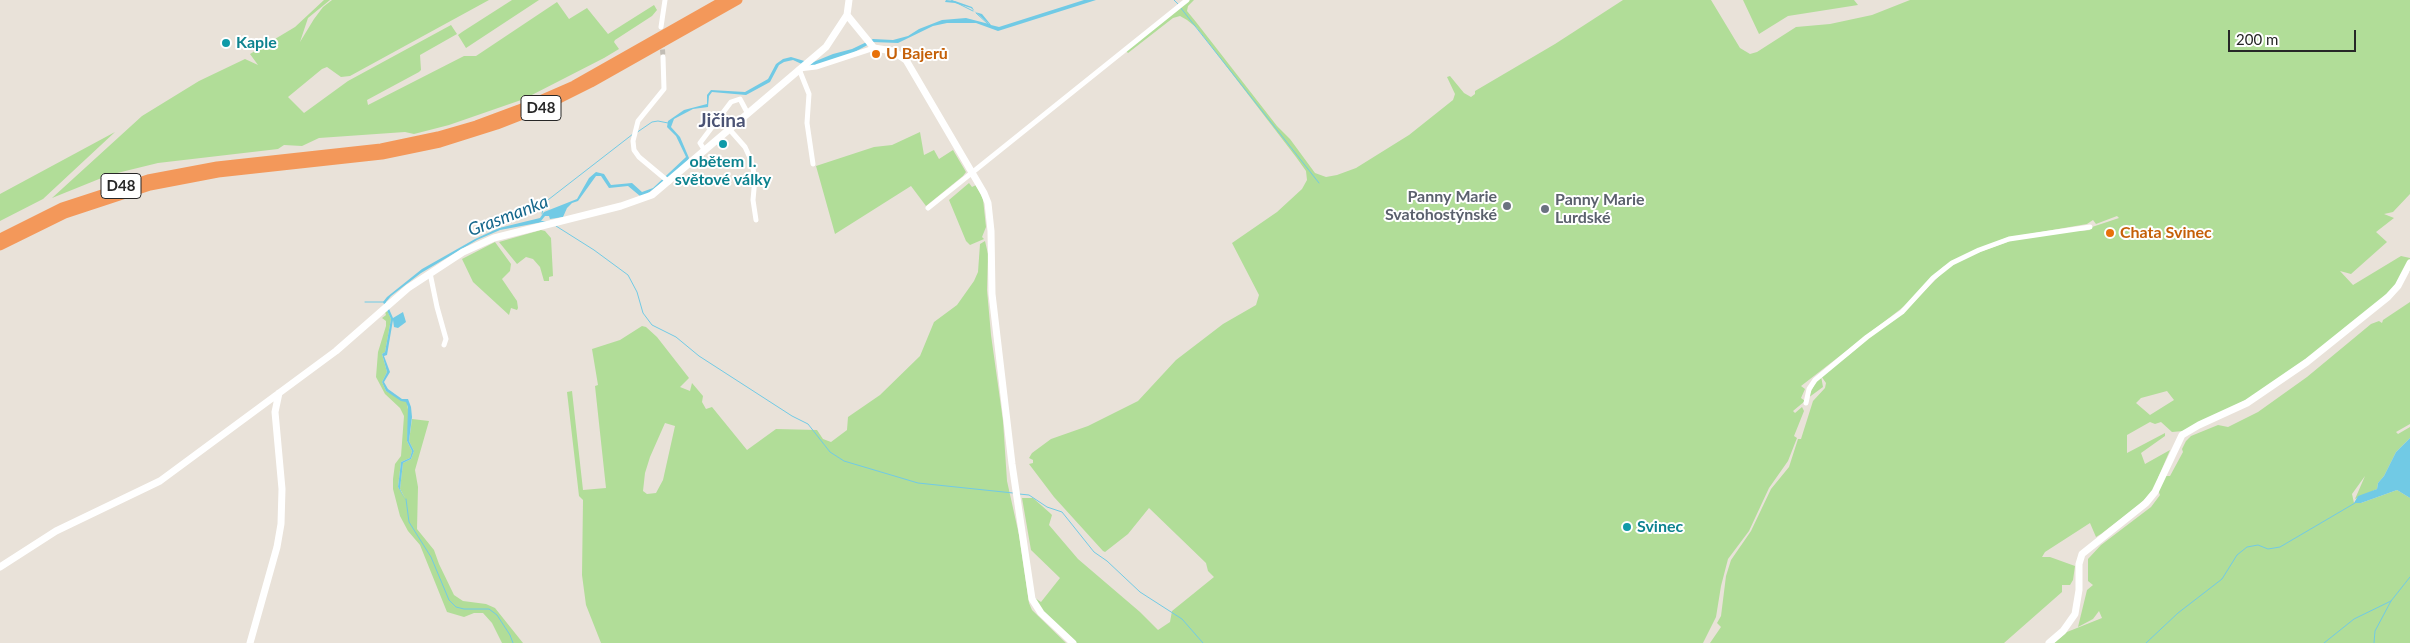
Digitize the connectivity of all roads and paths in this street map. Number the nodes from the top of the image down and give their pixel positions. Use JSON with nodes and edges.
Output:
{"nodes":[{"id":1,"x":665,"y":0,"type":"edge"},
{"id":2,"x":724,"y":0,"type":"edge"},
{"id":3,"x":738,"y":0,"type":"edge"},
{"id":4,"x":849,"y":0,"type":"edge"},
{"id":5,"x":1187,"y":0,"type":"edge"},
{"id":6,"x":847,"y":14,"type":"junction"},
{"id":7,"x":661,"y":27,"type":"dead end"},
{"id":8,"x":871,"y":45,"type":"junction"},
{"id":9,"x":663,"y":57,"type":"tunnel mouth"},
{"id":10,"x":803,"y":65,"type":"junction"},
{"id":11,"x":748,"y":114,"type":"junction"},
{"id":12,"x":730,"y":130,"type":"junction"},
{"id":13,"x":705,"y":151,"type":"junction"},
{"id":14,"x":814,"y":164,"type":"dead end"},
{"id":15,"x":974,"y":172,"type":"junction"},
{"id":16,"x":666,"y":179,"type":"junction"},
{"id":17,"x":928,"y":208,"type":"dead end"},
{"id":18,"x":756,"y":220,"type":"dead end"},
{"id":19,"x":2090,"y":227,"type":"dead end"},
{"id":20,"x":0,"y":238,"type":"edge"},
{"id":21,"x":0,"y":246,"type":"edge"},
{"id":22,"x":2410,"y":263,"type":"edge"},
{"id":23,"x":430,"y":273,"type":"junction"},
{"id":24,"x":444,"y":345,"type":"dead end"},
{"id":25,"x":279,"y":392,"type":"junction"},
{"id":26,"x":1806,"y":403,"type":"dead end"},
{"id":27,"x":0,"y":567,"type":"edge"},
{"id":28,"x":250,"y":643,"type":"edge"},
{"id":29,"x":1073,"y":643,"type":"edge"},
{"id":30,"x":2049,"y":643,"type":"edge"}],
"edges":[{"from":1,"to":7,"type":"street"},
{"from":2,"to":20,"type":"highway","number":"D48"},
{"from":3,"to":21,"type":"highway","number":"D48"},
{"from":4,"to":6,"type":"street"},
{"from":5,"to":15,"type":"street"},
{"from":6,"to":8,"type":"street"},
{"from":6,"to":10,"type":"street"},
{"from":8,"to":10,"type":"street"},
{"from":8,"to":15,"type":"street"},
{"from":9,"to":16,"type":"street"},
{"from":10,"to":11,"type":"street"},
{"from":10,"to":14,"type":"street"},
{"from":11,"to":12,"type":"street"},
{"from":11,"to":13,"type":"street"},
{"from":12,"to":13,"type":"street"},
{"from":12,"to":18,"type":"street"},
{"from":13,"to":16,"type":"street"},
{"from":15,"to":17,"type":"street"},
{"from":15,"to":29,"type":"street"},
{"from":16,"to":23,"type":"street"},
{"from":19,"to":26,"type":"street"},
{"from":22,"to":30,"type":"street"},
{"from":23,"to":24,"type":"street"},
{"from":23,"to":25,"type":"street"},
{"from":25,"to":27,"type":"street"},
{"from":25,"to":28,"type":"street"}]}
